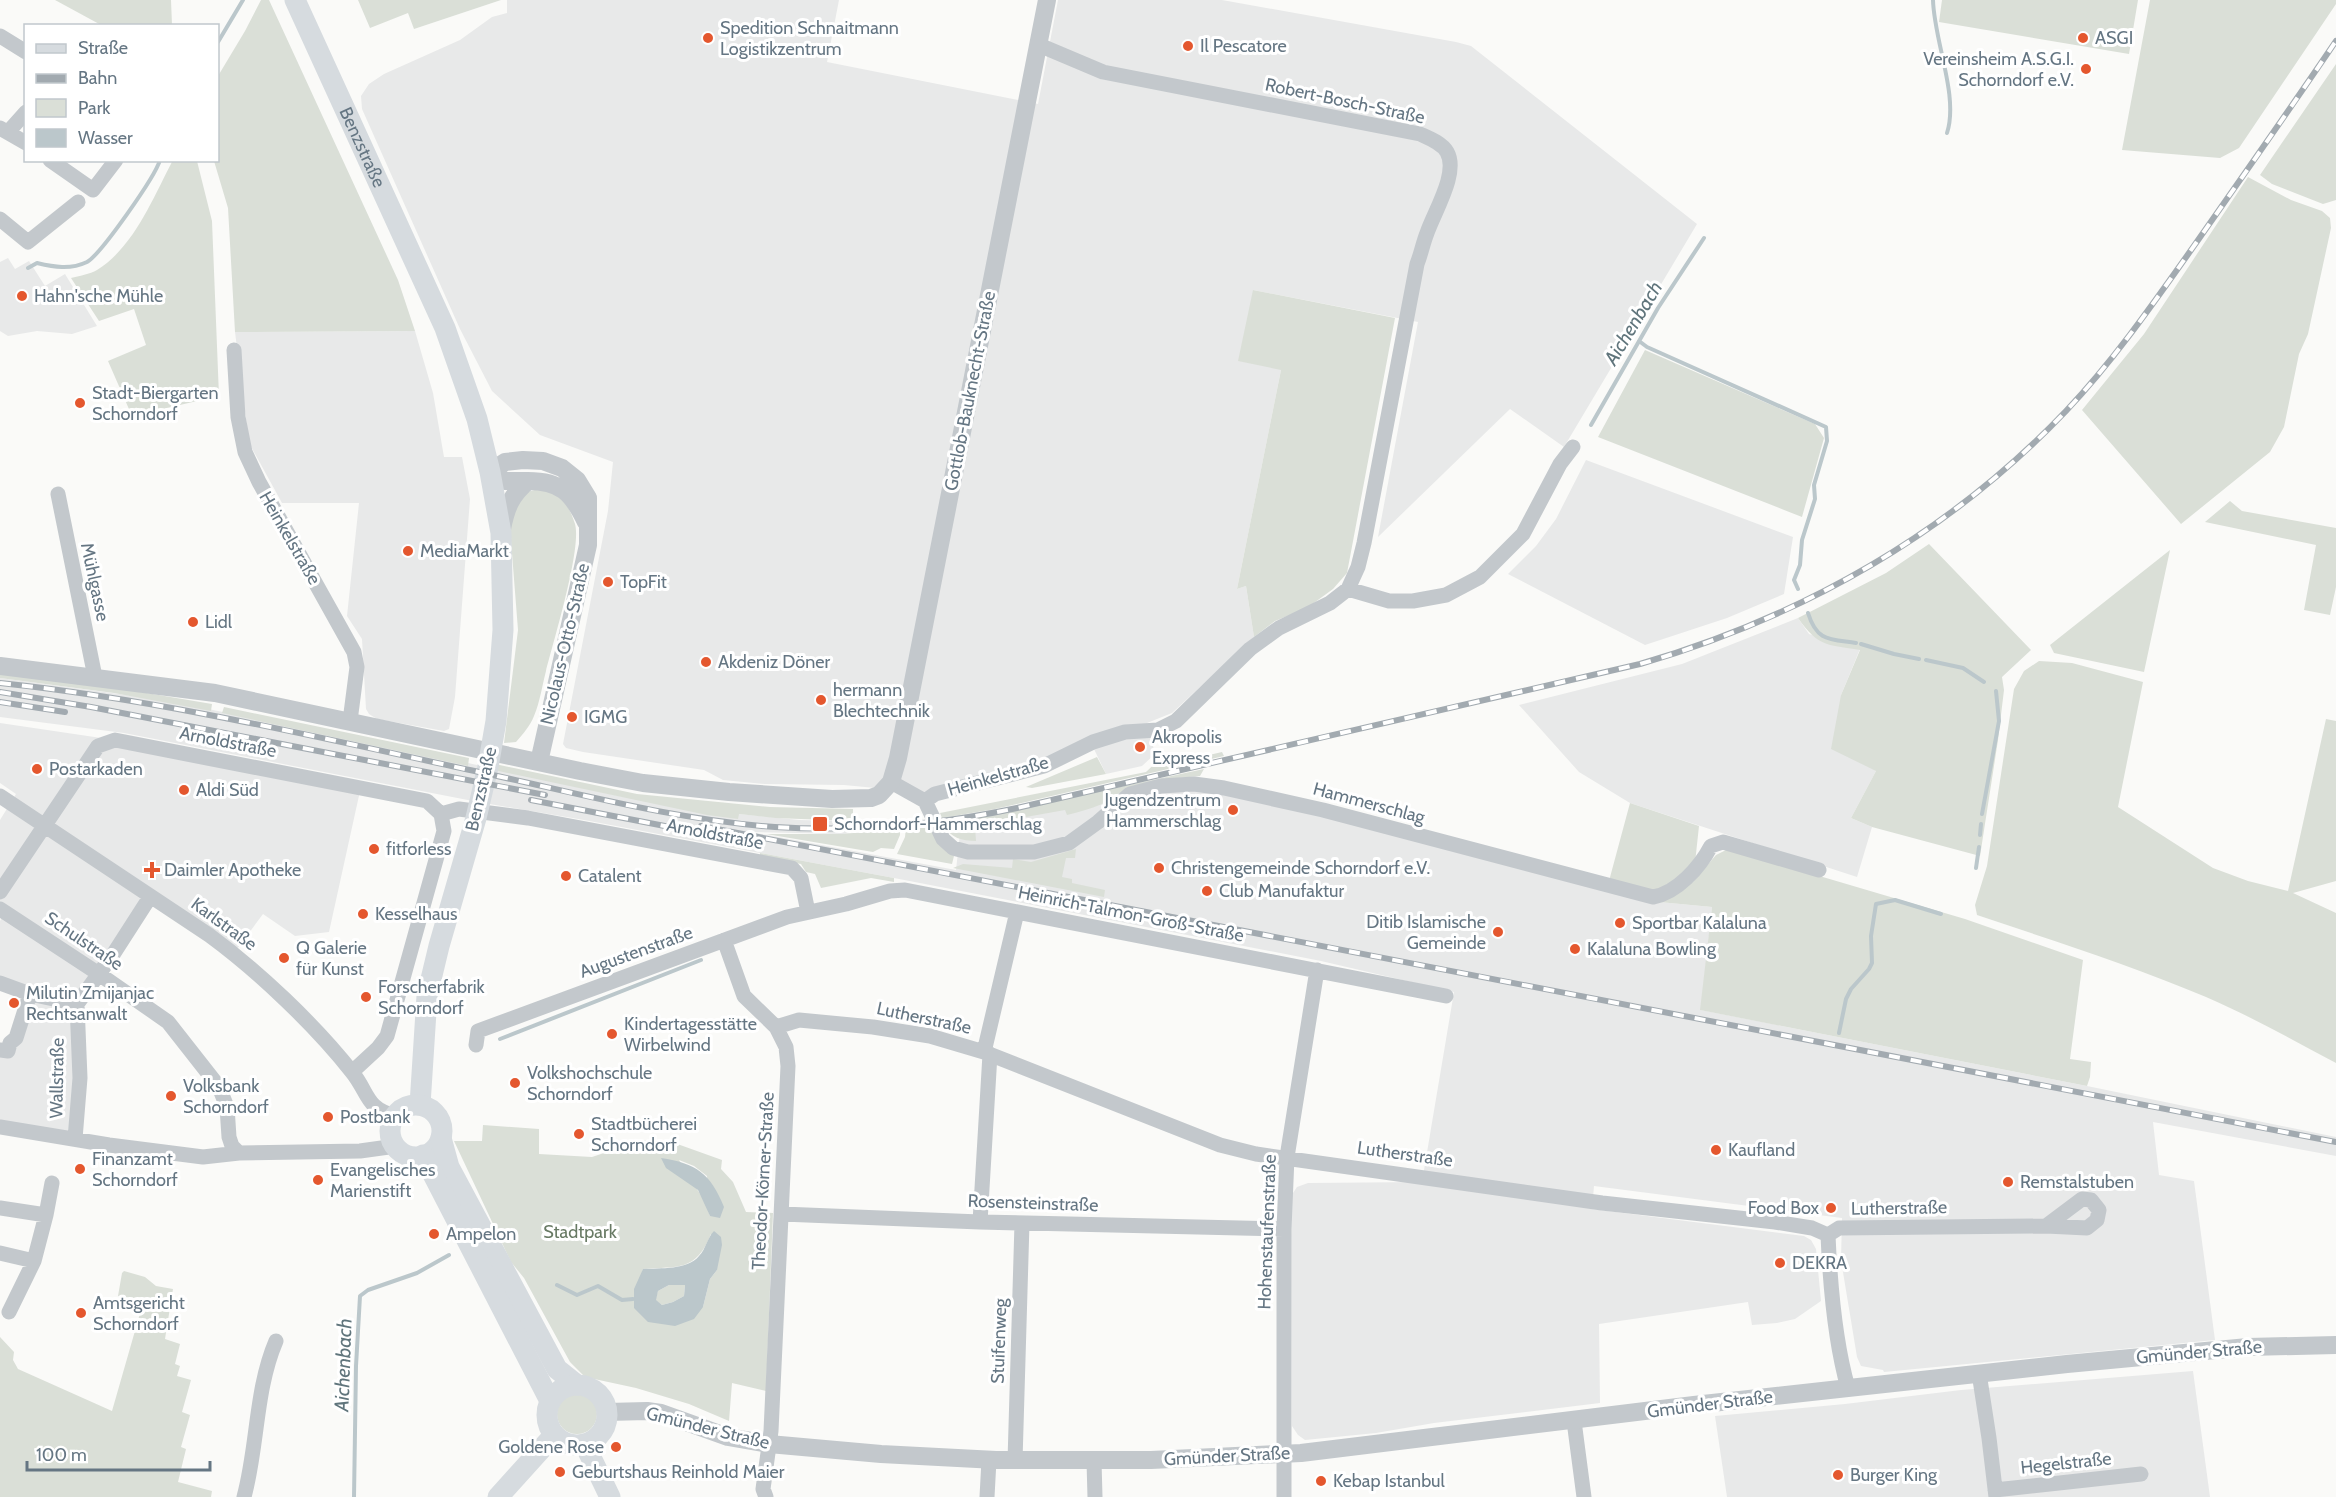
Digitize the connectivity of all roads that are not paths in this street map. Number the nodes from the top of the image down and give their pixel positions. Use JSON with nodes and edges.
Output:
{"nodes":[{"id":1,"x":295,"y":0,"type":"edge"},
{"id":2,"x":1047,"y":0,"type":"edge"},
{"id":3,"x":0,"y":36,"type":"edge"},
{"id":4,"x":1039,"y":45,"type":"junction"},
{"id":5,"x":24,"y":51,"type":"edge"},
{"id":6,"x":24,"y":114,"type":"edge"},
{"id":7,"x":4,"y":129,"type":"edge"},
{"id":8,"x":24,"y":142,"type":"edge"},
{"id":9,"x":53,"y":162,"type":"edge"},
{"id":10,"x":114,"y":162,"type":"edge"},
{"id":11,"x":78,"y":202,"type":"dead end"},
{"id":12,"x":0,"y":219,"type":"edge"},
{"id":13,"x":429,"y":295,"type":"junction"},
{"id":14,"x":234,"y":350,"type":"dead end"},
{"id":15,"x":1573,"y":447,"type":"dead end"},
{"id":16,"x":490,"y":472,"type":"junction"},
{"id":17,"x":528,"y":481,"type":"junction"},
{"id":18,"x":58,"y":494,"type":"dead end"},
{"id":19,"x":588,"y":526,"type":"junction"},
{"id":20,"x":501,"y":533,"type":"junction"},
{"id":21,"x":501,"y":576,"type":"junction"},
{"id":22,"x":1348,"y":589,"type":"junction"},
{"id":23,"x":0,"y":666,"type":"edge"},
{"id":24,"x":95,"y":677,"type":"junction"},
{"id":25,"x":350,"y":721,"type":"junction"},
{"id":26,"x":539,"y":762,"type":"junction"},
{"id":27,"x":891,"y":782,"type":"junction"},
{"id":28,"x":0,"y":796,"type":"edge"},
{"id":29,"x":925,"y":801,"type":"junction"},
{"id":30,"x":441,"y":814,"type":"junction"},
{"id":31,"x":45,"y":826,"type":"junction"},
{"id":32,"x":1819,"y":870,"type":"dead end"},
{"id":33,"x":0,"y":892,"type":"edge"},
{"id":34,"x":150,"y":897,"type":"junction"},
{"id":35,"x":0,"y":909,"type":"edge"},
{"id":36,"x":808,"y":912,"type":"junction"},
{"id":37,"x":1017,"y":912,"type":"junction"},
{"id":38,"x":723,"y":940,"type":"junction"},
{"id":39,"x":1317,"y":970,"type":"junction"},
{"id":40,"x":99,"y":974,"type":"junction"},
{"id":41,"x":0,"y":983,"type":"edge"},
{"id":42,"x":30,"y":994,"type":"junction"},
{"id":43,"x":1446,"y":996,"type":"dead end"},
{"id":44,"x":77,"y":1004,"type":"junction"},
{"id":45,"x":776,"y":1027,"type":"junction"},
{"id":46,"x":477,"y":1038,"type":"dead end"},
{"id":47,"x":5,"y":1047,"type":"edge"},
{"id":48,"x":987,"y":1053,"type":"junction"},
{"id":49,"x":352,"y":1072,"type":"junction"},
{"id":50,"x":420,"y":1105,"type":"junction"},
{"id":51,"x":394,"y":1116,"type":"junction"},
{"id":52,"x":0,"y":1127,"type":"edge"},
{"id":53,"x":76,"y":1134,"type":"junction"},
{"id":54,"x":441,"y":1137,"type":"junction"},
{"id":55,"x":396,"y":1146,"type":"junction"},
{"id":56,"x":239,"y":1153,"type":"junction"},
{"id":57,"x":423,"y":1155,"type":"junction"},
{"id":58,"x":1287,"y":1157,"type":"junction"},
{"id":59,"x":52,"y":1183,"type":"dead end"},
{"id":60,"x":0,"y":1208,"type":"edge"},
{"id":61,"x":782,"y":1214,"type":"junction"},
{"id":62,"x":46,"y":1215,"type":"junction"},
{"id":63,"x":980,"y":1222,"type":"junction"},
{"id":64,"x":1022,"y":1223,"type":"junction"},
{"id":65,"x":2046,"y":1226,"type":"dead end"},
{"id":66,"x":1284,"y":1229,"type":"junction"},
{"id":67,"x":1828,"y":1235,"type":"junction"},
{"id":68,"x":0,"y":1253,"type":"edge"},
{"id":69,"x":34,"y":1261,"type":"junction"},
{"id":70,"x":9,"y":1312,"type":"dead end"},
{"id":71,"x":276,"y":1341,"type":"dead end"},
{"id":72,"x":2336,"y":1345,"type":"edge"},
{"id":73,"x":1978,"y":1374,"type":"junction"},
{"id":74,"x":577,"y":1385,"type":"junction"},
{"id":75,"x":1848,"y":1388,"type":"junction"},
{"id":76,"x":550,"y":1401,"type":"junction"},
{"id":77,"x":607,"y":1412,"type":"junction"},
{"id":78,"x":1574,"y":1421,"type":"junction"},
{"id":79,"x":554,"y":1435,"type":"junction"},
{"id":80,"x":769,"y":1444,"type":"junction"},
{"id":81,"x":585,"y":1445,"type":"junction"},
{"id":82,"x":1283,"y":1455,"type":"junction"},
{"id":83,"x":989,"y":1460,"type":"junction"},
{"id":84,"x":1015,"y":1461,"type":"junction"},
{"id":85,"x":1094,"y":1461,"type":"junction"},
{"id":86,"x":2141,"y":1474,"type":"dead end"},
{"id":87,"x":1995,"y":1493,"type":"edge"},
{"id":88,"x":244,"y":1497,"type":"edge"},
{"id":89,"x":498,"y":1497,"type":"edge"},
{"id":90,"x":610,"y":1497,"type":"edge"},
{"id":91,"x":766,"y":1497,"type":"edge"},
{"id":92,"x":987,"y":1497,"type":"edge"},
{"id":93,"x":1095,"y":1497,"type":"edge"},
{"id":94,"x":1284,"y":1497,"type":"edge"},
{"id":95,"x":1584,"y":1497,"type":"edge"}],
"edges":[{"from":1,"to":13,"type":"main road","name":"Benzstraße"},
{"from":2,"to":4,"type":"street","name":"Gottlob-Bauknecht-Straße"},
{"from":3,"to":5,"type":"street"},
{"from":4,"to":22,"type":"street","name":"Robert-Bosch-Straße"},
{"from":4,"to":27,"type":"street","name":"Gottlob-Bauknecht-Straße"},
{"from":6,"to":7,"type":"street"},
{"from":7,"to":8,"type":"street"},
{"from":9,"to":10,"type":"street"},
{"from":11,"to":12,"type":"street"},
{"from":13,"to":16,"type":"main road","name":"Benzstraße"},
{"from":13,"to":21,"type":"main road","name":"Benzstraße"},
{"from":14,"to":25,"type":"street","name":"Heinkelstraße"},
{"from":15,"to":22,"type":"street"},
{"from":16,"to":17,"type":"street"},
{"from":16,"to":19,"type":"street","name":"Nicolaus-Otto-Straße"},
{"from":16,"to":20,"type":"main road","name":"Benzstraße"},
{"from":17,"to":19,"type":"street"},
{"from":17,"to":20,"type":"street"},
{"from":18,"to":24,"type":"street","name":"Mühlgasse"},
{"from":19,"to":26,"type":"street","name":"Nicolaus-Otto-Straße"},
{"from":20,"to":21,"type":"main road","name":"Benzstraße"},
{"from":21,"to":50,"type":"main road","name":"Benzstraße"},
{"from":22,"to":29,"type":"street","name":"Heinkelstraße"},
{"from":23,"to":24,"type":"street"},
{"from":24,"to":25,"type":"street"},
{"from":25,"to":26,"type":"street"},
{"from":26,"to":27,"type":"street"},
{"from":27,"to":29,"type":"street","name":"Heinkelstraße"},
{"from":28,"to":31,"type":"street","name":"Karlstraße"},
{"from":29,"to":32,"type":"street","name":"Hammerschlag"},
{"from":30,"to":31,"type":"street","name":"Arnoldstraße"},
{"from":30,"to":36,"type":"street","name":"Arnoldstraße"},
{"from":30,"to":49,"type":"street"},
{"from":31,"to":33,"type":"street","name":"Arnoldstraße"},
{"from":31,"to":34,"type":"street","name":"Karlstraße"},
{"from":34,"to":40,"type":"street"},
{"from":34,"to":49,"type":"street","name":"Karlstraße"},
{"from":35,"to":40,"type":"street","name":"Schulstraße"},
{"from":36,"to":37,"type":"street","name":"Heinrich-Talmon-Groß-Straße"},
{"from":36,"to":38,"type":"street","name":"Augustenstraße"},
{"from":37,"to":39,"type":"street","name":"Heinrich-Talmon-Groß-Straße"},
{"from":37,"to":48,"type":"street"},
{"from":38,"to":45,"type":"street","name":"Theodor-Körner-Straße"},
{"from":38,"to":46,"type":"street","name":"Augustenstraße"},
{"from":39,"to":43,"type":"street","name":"Heinrich-Talmon-Groß-Straße"},
{"from":39,"to":58,"type":"street","name":"Hohenstaufenstraße"},
{"from":40,"to":44,"type":"street"},
{"from":40,"to":56,"type":"street","name":"Schulstraße"},
{"from":41,"to":42,"type":"street"},
{"from":42,"to":44,"type":"street"},
{"from":42,"to":47,"type":"street"},
{"from":44,"to":53,"type":"street","name":"Wallstraße"},
{"from":45,"to":48,"type":"street","name":"Lutherstraße"},
{"from":45,"to":61,"type":"street","name":"Theodor-Körner-Straße"},
{"from":48,"to":58,"type":"street","name":"Lutherstraße"},
{"from":48,"to":63,"type":"street"},
{"from":49,"to":51,"type":"street","name":"Karlstraße"},
{"from":50,"to":51,"type":"main road"},
{"from":50,"to":54,"type":"main road"},
{"from":51,"to":55,"type":"main road"},
{"from":52,"to":53,"type":"street"},
{"from":53,"to":56,"type":"street"},
{"from":54,"to":57,"type":"main road"},
{"from":54,"to":74,"type":"main road"},
{"from":55,"to":56,"type":"street"},
{"from":55,"to":57,"type":"main road"},
{"from":57,"to":76,"type":"main road"},
{"from":58,"to":66,"type":"street","name":"Hohenstaufenstraße"},
{"from":58,"to":67,"type":"street","name":"Lutherstraße"},
{"from":59,"to":62,"type":"street"},
{"from":60,"to":62,"type":"street"},
{"from":61,"to":63,"type":"street","name":"Rosensteinstraße"},
{"from":61,"to":80,"type":"street","name":"Theodor-Körner-Straße"},
{"from":62,"to":69,"type":"street"},
{"from":63,"to":64,"type":"street","name":"Rosensteinstraße"},
{"from":64,"to":66,"type":"street","name":"Rosensteinstraße"},
{"from":64,"to":84,"type":"street","name":"Stuifenweg"},
{"from":65,"to":67,"type":"street","name":"Lutherstraße"},
{"from":66,"to":82,"type":"street","name":"Hohenstaufenstraße"},
{"from":67,"to":75,"type":"street"},
{"from":68,"to":69,"type":"street"},
{"from":69,"to":70,"type":"street"},
{"from":71,"to":88,"type":"street"},
{"from":72,"to":73,"type":"street","name":"Gmünder Straße"},
{"from":73,"to":75,"type":"street","name":"Gmünder Straße"},
{"from":73,"to":87,"type":"street","name":"Hegelstraße"},
{"from":74,"to":76,"type":"main road"},
{"from":74,"to":77,"type":"main road"},
{"from":75,"to":78,"type":"street","name":"Gmünder Straße"},
{"from":76,"to":79,"type":"main road"},
{"from":77,"to":80,"type":"street","name":"Gmünder Straße"},
{"from":77,"to":81,"type":"main road"},
{"from":78,"to":82,"type":"street","name":"Gmünder Straße"},
{"from":78,"to":95,"type":"street"},
{"from":79,"to":81,"type":"main road"},
{"from":79,"to":89,"type":"main road"},
{"from":80,"to":83,"type":"street","name":"Gmünder Straße"},
{"from":80,"to":91,"type":"street","name":"Theodor-Körner-Straße"},
{"from":81,"to":90,"type":"main road"},
{"from":82,"to":85,"type":"street","name":"Gmünder Straße"},
{"from":82,"to":94,"type":"street","name":"Hohenstaufenstraße"},
{"from":83,"to":84,"type":"street","name":"Gmünder Straße"},
{"from":83,"to":92,"type":"street"},
{"from":84,"to":85,"type":"street","name":"Gmünder Straße"},
{"from":85,"to":93,"type":"street"},
{"from":86,"to":87,"type":"street","name":"Hegelstraße"}]}
